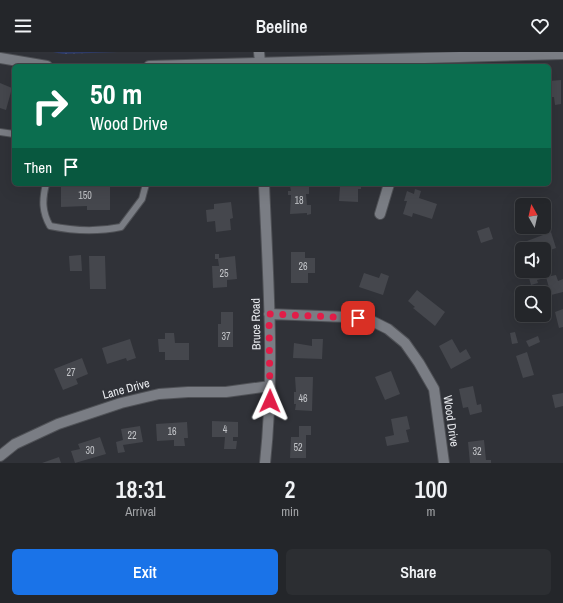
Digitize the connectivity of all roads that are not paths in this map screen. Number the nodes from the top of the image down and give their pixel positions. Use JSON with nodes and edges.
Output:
{"nodes":[{"id":1,"x":563,"y":54,"type":"edge"},
{"id":2,"x":420,"y":55,"type":"edge"},
{"id":3,"x":0,"y":58,"type":"edge"},
{"id":4,"x":260,"y":60,"type":"edge"},
{"id":5,"x":387,"y":62,"type":"edge"},
{"id":6,"x":34,"y":64,"type":"edge"},
{"id":7,"x":186,"y":64,"type":"edge"},
{"id":8,"x":0,"y":132,"type":"edge"},
{"id":9,"x":12,"y":134,"type":"edge"},
{"id":10,"x":46,"y":186,"type":"edge"},
{"id":11,"x":145,"y":186,"type":"edge"},
{"id":12,"x":264,"y":186,"type":"edge"},
{"id":13,"x":388,"y":186,"type":"edge"},
{"id":14,"x":380,"y":214,"type":"dead end"},
{"id":15,"x":269,"y":314,"type":"junction"},
{"id":16,"x":270,"y":386,"type":"junction"},
{"id":17,"x":0,"y":456,"type":"edge"},
{"id":18,"x":265,"y":463,"type":"edge"},
{"id":19,"x":444,"y":463,"type":"edge"}],
"edges":[{"from":1,"to":2,"type":"street"},
{"from":2,"to":5,"type":"street"},
{"from":3,"to":6,"type":"street"},
{"from":4,"to":5,"type":"street"},
{"from":4,"to":7,"type":"street"},
{"from":8,"to":9,"type":"lane"},
{"from":10,"to":11,"type":"lane"},
{"from":12,"to":15,"type":"street","name":"Bruce Road"},
{"from":13,"to":14,"type":"street"},
{"from":15,"to":16,"type":"street","name":"Bruce Road"},
{"from":15,"to":19,"type":"street","name":"Wood Drive"},
{"from":16,"to":17,"type":"street","name":"Lane Drive"},
{"from":16,"to":18,"type":"street","name":"Bruce Road"}]}
